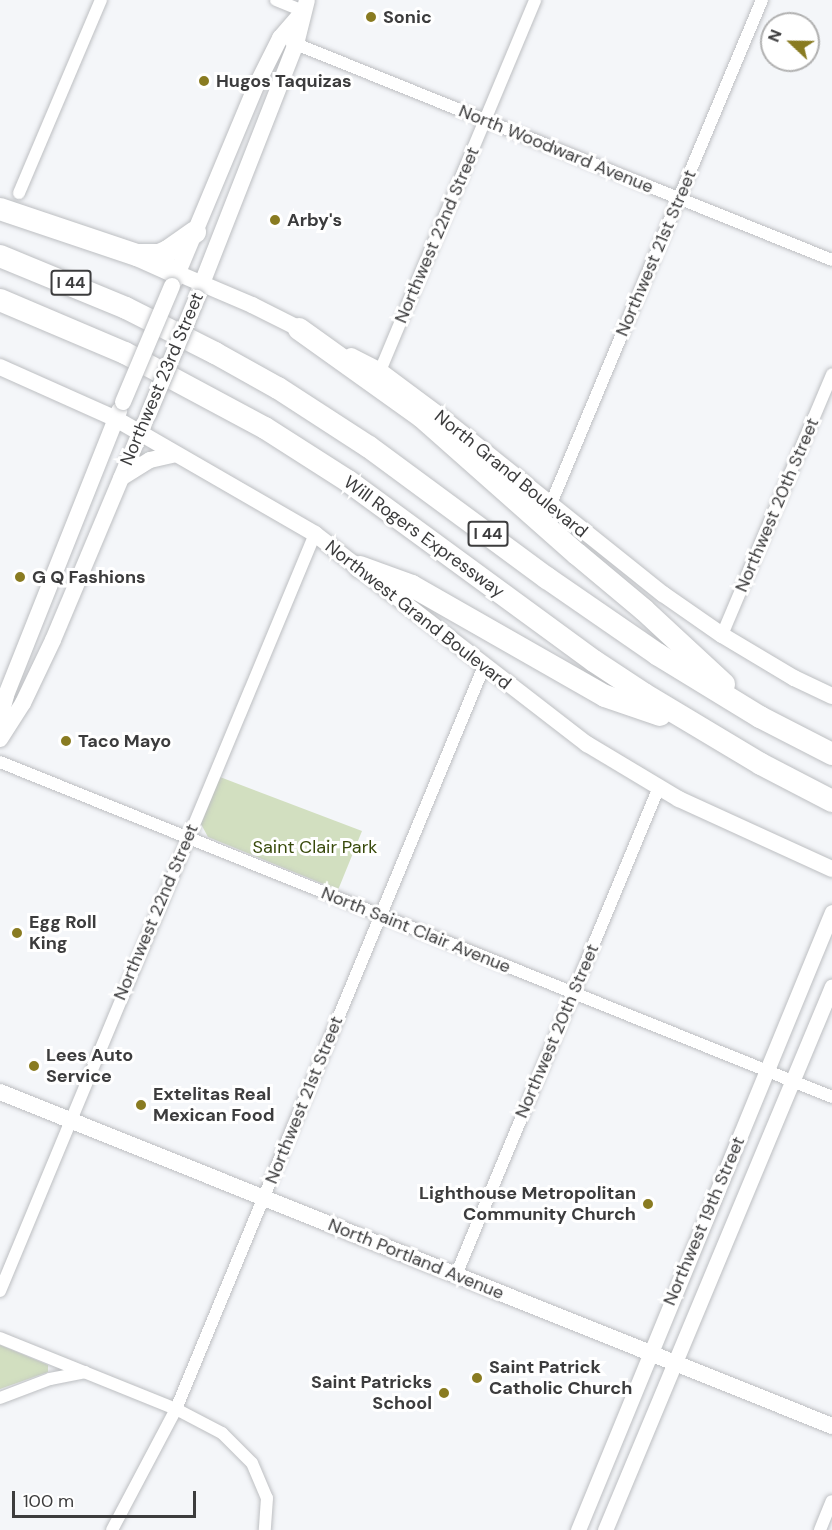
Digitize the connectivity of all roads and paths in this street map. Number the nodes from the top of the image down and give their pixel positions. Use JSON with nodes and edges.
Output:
{"nodes":[{"id":1,"x":101,"y":0,"type":"edge"},
{"id":2,"x":276,"y":0,"type":"edge"},
{"id":3,"x":536,"y":0,"type":"edge"},
{"id":4,"x":762,"y":0,"type":"edge"},
{"id":5,"x":305,"y":5,"type":"edge"},
{"id":6,"x":288,"y":41,"type":"junction"},
{"id":7,"x":485,"y":121,"type":"junction"},
{"id":8,"x":19,"y":193,"type":"dead end"},
{"id":9,"x":679,"y":198,"type":"junction"},
{"id":10,"x":0,"y":209,"type":"edge"},
{"id":11,"x":195,"y":232,"type":"junction"},
{"id":12,"x":137,"y":255,"type":"junction"},
{"id":13,"x":0,"y":256,"type":"edge"},
{"id":14,"x":832,"y":260,"type":"edge"},
{"id":15,"x":175,"y":280,"type":"junction"},
{"id":16,"x":200,"y":290,"type":"junction"},
{"id":17,"x":0,"y":300,"type":"edge"},
{"id":18,"x":299,"y":329,"type":"junction"},
{"id":19,"x":0,"y":367,"type":"edge"},
{"id":20,"x":380,"y":371,"type":"junction"},
{"id":21,"x":832,"y":374,"type":"edge"},
{"id":22,"x":116,"y":419,"type":"junction"},
{"id":23,"x":140,"y":432,"type":"junction"},
{"id":24,"x":175,"y":454,"type":"junction"},
{"id":25,"x":121,"y":478,"type":"junction"},
{"id":26,"x":550,"y":506,"type":"junction"},
{"id":27,"x":315,"y":534,"type":"junction"},
{"id":28,"x":360,"y":567,"type":"junction"},
{"id":29,"x":722,"y":635,"type":"junction"},
{"id":30,"x":484,"y":666,"type":"junction"},
{"id":31,"x":3,"y":693,"type":"edge"},
{"id":32,"x":832,"y":696,"type":"edge"},
{"id":33,"x":23,"y":703,"type":"junction"},
{"id":34,"x":760,"y":717,"type":"junction"},
{"id":35,"x":0,"y":718,"type":"edge"},
{"id":36,"x":698,"y":728,"type":"junction"},
{"id":37,"x":0,"y":739,"type":"edge"},
{"id":38,"x":832,"y":754,"type":"edge"},
{"id":39,"x":0,"y":762,"type":"edge"},
{"id":40,"x":659,"y":787,"type":"junction"},
{"id":41,"x":832,"y":801,"type":"edge"},
{"id":42,"x":187,"y":836,"type":"junction"},
{"id":43,"x":832,"y":869,"type":"edge"},
{"id":44,"x":832,"y":912,"type":"edge"},
{"id":45,"x":380,"y":915,"type":"junction"},
{"id":46,"x":832,"y":986,"type":"edge"},
{"id":47,"x":573,"y":993,"type":"junction"},
{"id":48,"x":766,"y":1070,"type":"junction"},
{"id":49,"x":792,"y":1080,"type":"junction"},
{"id":50,"x":0,"y":1092,"type":"edge"},
{"id":51,"x":832,"y":1097,"type":"edge"},
{"id":52,"x":70,"y":1120,"type":"junction"},
{"id":53,"x":263,"y":1198,"type":"junction"},
{"id":54,"x":456,"y":1275,"type":"junction"},
{"id":55,"x":0,"y":1291,"type":"edge"},
{"id":56,"x":0,"y":1338,"type":"edge"},
{"id":57,"x":650,"y":1353,"type":"junction"},
{"id":58,"x":674,"y":1363,"type":"junction"},
{"id":59,"x":85,"y":1372,"type":"junction"},
{"id":60,"x":0,"y":1398,"type":"edge"},
{"id":61,"x":176,"y":1409,"type":"junction"},
{"id":62,"x":832,"y":1426,"type":"edge"},
{"id":63,"x":832,"y":1501,"type":"edge"},
{"id":64,"x":112,"y":1530,"type":"edge"},
{"id":65,"x":265,"y":1530,"type":"edge"},
{"id":66,"x":578,"y":1530,"type":"edge"},
{"id":67,"x":605,"y":1530,"type":"edge"},
{"id":68,"x":820,"y":1530,"type":"edge"}],
"edges":[{"from":1,"to":8,"type":"street"},
{"from":2,"to":5,"type":"street"},
{"from":3,"to":7,"type":"street","name":"Northwest 22nd Street"},
{"from":4,"to":9,"type":"street","name":"Northwest 21st Street"},
{"from":5,"to":6,"type":"main road","name":"Northwest 23rd Street"},
{"from":6,"to":7,"type":"street","name":"North Woodward Avenue"},
{"from":6,"to":11,"type":"main road","name":"Northwest 23rd Street"},
{"from":6,"to":16,"type":"main road","name":"Northwest 23rd Street"},
{"from":7,"to":9,"type":"street","name":"North Woodward Avenue"},
{"from":7,"to":20,"type":"street","name":"Northwest 22nd Street"},
{"from":9,"to":14,"type":"street","name":"North Woodward Avenue"},
{"from":9,"to":26,"type":"street","name":"Northwest 21st Street"},
{"from":10,"to":12,"type":"highway"},
{"from":11,"to":12,"type":"highway"},
{"from":11,"to":15,"type":"main road","name":"Northwest 23rd Street"},
{"from":12,"to":15,"type":"highway"},
{"from":13,"to":34,"type":"highway","number":"I 44"},
{"from":15,"to":16,"type":"main road","name":"North Grand Boulevard"},
{"from":15,"to":22,"type":"main road","name":"Northwest 23rd Street","bridge":true},
{"from":16,"to":18,"type":"main road","name":"North Grand Boulevard"},
{"from":16,"to":23,"type":"main road","name":"Northwest 23rd Street","bridge":true},
{"from":17,"to":36,"type":"highway","name":"Will Rogers Expressway","number":"I 44"},
{"from":18,"to":20,"type":"main road","name":"North Grand Boulevard"},
{"from":18,"to":34,"type":"highway"},
{"from":19,"to":22,"type":"main road","name":"Northwest Grand Boulevard"},
{"from":20,"to":26,"type":"main road","name":"North Grand Boulevard"},
{"from":21,"to":29,"type":"street","name":"Northwest 20th Street"},
{"from":22,"to":23,"type":"main road","name":"Northwest Grand Boulevard"},
{"from":22,"to":31,"type":"main road","name":"Northwest 23rd Street"},
{"from":23,"to":24,"type":"main road","name":"Northwest Grand Boulevard"},
{"from":23,"to":25,"type":"main road","name":"Northwest 23rd Street"},
{"from":24,"to":25,"type":"main road"},
{"from":24,"to":27,"type":"main road","name":"Northwest Grand Boulevard"},
{"from":25,"to":33,"type":"main road","name":"Northwest 23rd Street"},
{"from":26,"to":29,"type":"main road","name":"North Grand Boulevard"},
{"from":27,"to":28,"type":"main road","name":"Northwest Grand Boulevard"},
{"from":27,"to":42,"type":"street","name":"Northwest 22nd Street"},
{"from":28,"to":30,"type":"main road","name":"Northwest Grand Boulevard"},
{"from":28,"to":36,"type":"highway"},
{"from":29,"to":32,"type":"main road","name":"North Grand Boulevard"},
{"from":30,"to":40,"type":"main road","name":"Northwest Grand Boulevard"},
{"from":30,"to":45,"type":"street","name":"Northwest 21st Street"},
{"from":31,"to":33,"type":"street"},
{"from":31,"to":35,"type":"main road","name":"Northwest 23rd Street"},
{"from":33,"to":37,"type":"main road","name":"Northwest 23rd Street"},
{"from":34,"to":38,"type":"highway","number":"I 44"},
{"from":36,"to":41,"type":"highway","name":"Will Rogers Expressway","number":"I 44"},
{"from":39,"to":42,"type":"street","name":"North Saint Clair Avenue"},
{"from":40,"to":43,"type":"main road","name":"Northwest Grand Boulevard"},
{"from":40,"to":47,"type":"street","name":"Northwest 20th Street"},
{"from":42,"to":45,"type":"street","name":"North Saint Clair Avenue"},
{"from":42,"to":52,"type":"street","name":"Northwest 22nd Street"},
{"from":44,"to":48,"type":"street","name":"Northwest 19th Street"},
{"from":45,"to":47,"type":"street","name":"North Saint Clair Avenue"},
{"from":45,"to":53,"type":"street","name":"Northwest 21st Street"},
{"from":46,"to":49,"type":"street","name":"Northwest 19th Street"},
{"from":47,"to":48,"type":"street","name":"North Saint Clair Avenue"},
{"from":47,"to":54,"type":"street","name":"Northwest 20th Street"},
{"from":48,"to":49,"type":"street","name":"North Saint Clair Avenue"},
{"from":48,"to":57,"type":"street","name":"Northwest 19th Street"},
{"from":49,"to":51,"type":"street","name":"North Saint Clair Avenue"},
{"from":49,"to":58,"type":"street","name":"Northwest 19th Street"},
{"from":50,"to":52,"type":"main road","name":"North Portland Avenue"},
{"from":52,"to":53,"type":"main road","name":"North Portland Avenue"},
{"from":52,"to":55,"type":"street","name":"Northwest 22nd Street"},
{"from":53,"to":54,"type":"main road","name":"North Portland Avenue"},
{"from":53,"to":61,"type":"street","name":"Northwest 21st Street"},
{"from":54,"to":57,"type":"main road","name":"North Portland Avenue"},
{"from":56,"to":59,"type":"street"},
{"from":57,"to":58,"type":"main road","name":"North Portland Avenue"},
{"from":57,"to":66,"type":"street","name":"Northwest 19th Street"},
{"from":58,"to":62,"type":"main road","name":"North Portland Avenue"},
{"from":58,"to":67,"type":"street","name":"Northwest 19th Street"},
{"from":59,"to":60,"type":"street"},
{"from":59,"to":61,"type":"street"},
{"from":61,"to":64,"type":"street","name":"Northwest 21st Street"},
{"from":61,"to":65,"type":"street"},
{"from":63,"to":68,"type":"street"}]}
